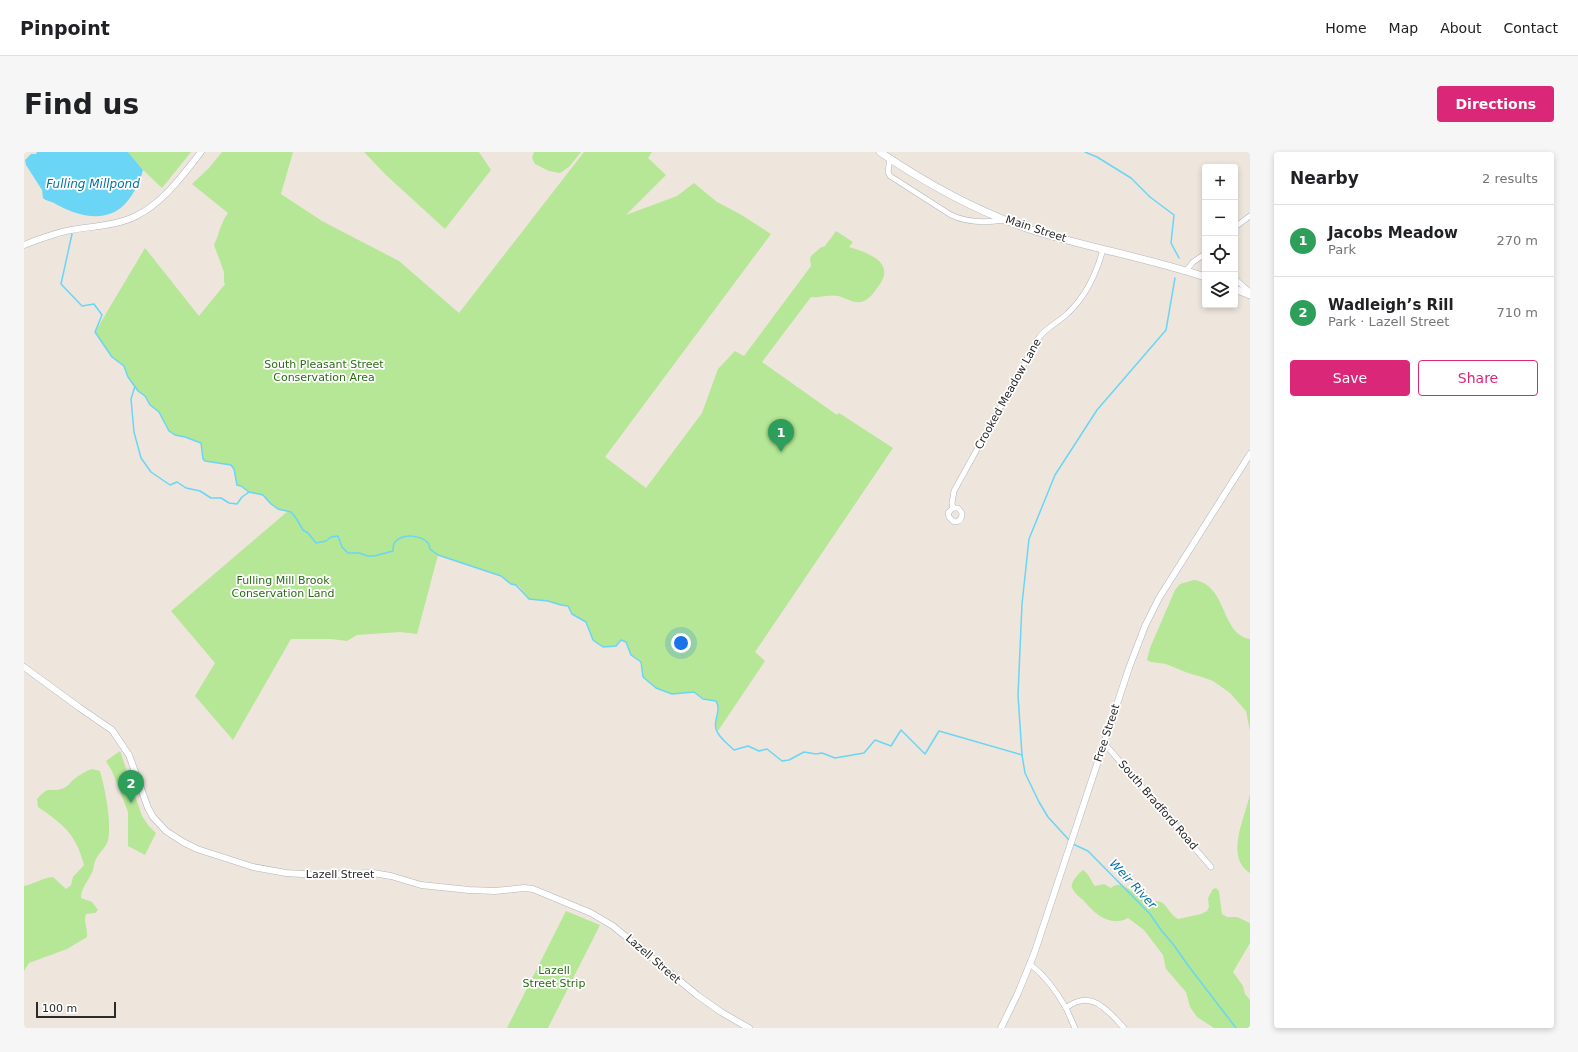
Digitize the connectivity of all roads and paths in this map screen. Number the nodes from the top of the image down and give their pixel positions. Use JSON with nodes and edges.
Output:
{"nodes":[{"id":1,"x":201,"y":152,"type":"edge"},
{"id":2,"x":880,"y":152,"type":"edge"},
{"id":3,"x":890,"y":159,"type":"junction"},
{"id":4,"x":1250,"y":216,"type":"edge"},
{"id":5,"x":1006,"y":220,"type":"junction"},
{"id":6,"x":1238,"y":225,"type":"edge"},
{"id":7,"x":24,"y":245,"type":"edge"},
{"id":8,"x":1103,"y":249,"type":"junction"},
{"id":9,"x":1202,"y":257,"type":"edge"},
{"id":10,"x":1186,"y":271,"type":"junction"},
{"id":11,"x":1202,"y":276,"type":"edge"},
{"id":12,"x":1238,"y":282,"type":"edge"},
{"id":13,"x":1238,"y":290,"type":"edge"},
{"id":14,"x":1250,"y":294,"type":"edge"},
{"id":15,"x":1250,"y":454,"type":"edge"},
{"id":16,"x":953,"y":508,"type":"dead end"},
{"id":17,"x":24,"y":666,"type":"edge"},
{"id":18,"x":1104,"y":743,"type":"junction"},
{"id":19,"x":1212,"y":867,"type":"dead end"},
{"id":20,"x":1030,"y":964,"type":"junction"},
{"id":21,"x":1066,"y":1008,"type":"junction"},
{"id":22,"x":749,"y":1028,"type":"edge"},
{"id":23,"x":1001,"y":1028,"type":"edge"},
{"id":24,"x":1075,"y":1028,"type":"edge"},
{"id":25,"x":1124,"y":1028,"type":"edge"}],
"edges":[{"from":1,"to":7,"type":"street"},
{"from":2,"to":3,"type":"main road","name":"Main Street"},
{"from":3,"to":5,"type":"main road","name":"Main Street"},
{"from":3,"to":5,"type":"street"},
{"from":4,"to":6,"type":"street"},
{"from":5,"to":8,"type":"main road","name":"Main Street"},
{"from":8,"to":10,"type":"main road","name":"Main Street"},
{"from":8,"to":16,"type":"street","name":"Crooked Meadow Lane"},
{"from":9,"to":10,"type":"street"},
{"from":10,"to":11,"type":"main road","name":"Main Street"},
{"from":12,"to":14,"type":"street"},
{"from":13,"to":14,"type":"main road"},
{"from":15,"to":18,"type":"street","name":"Free Street"},
{"from":17,"to":22,"type":"street","name":"Lazell Street"},
{"from":18,"to":19,"type":"street","name":"South Bradford Road"},
{"from":18,"to":20,"type":"street","name":"Free Street"},
{"from":20,"to":21,"type":"street"},
{"from":20,"to":23,"type":"street","name":"Free Street"},
{"from":21,"to":24,"type":"street"},
{"from":21,"to":25,"type":"street"}]}
